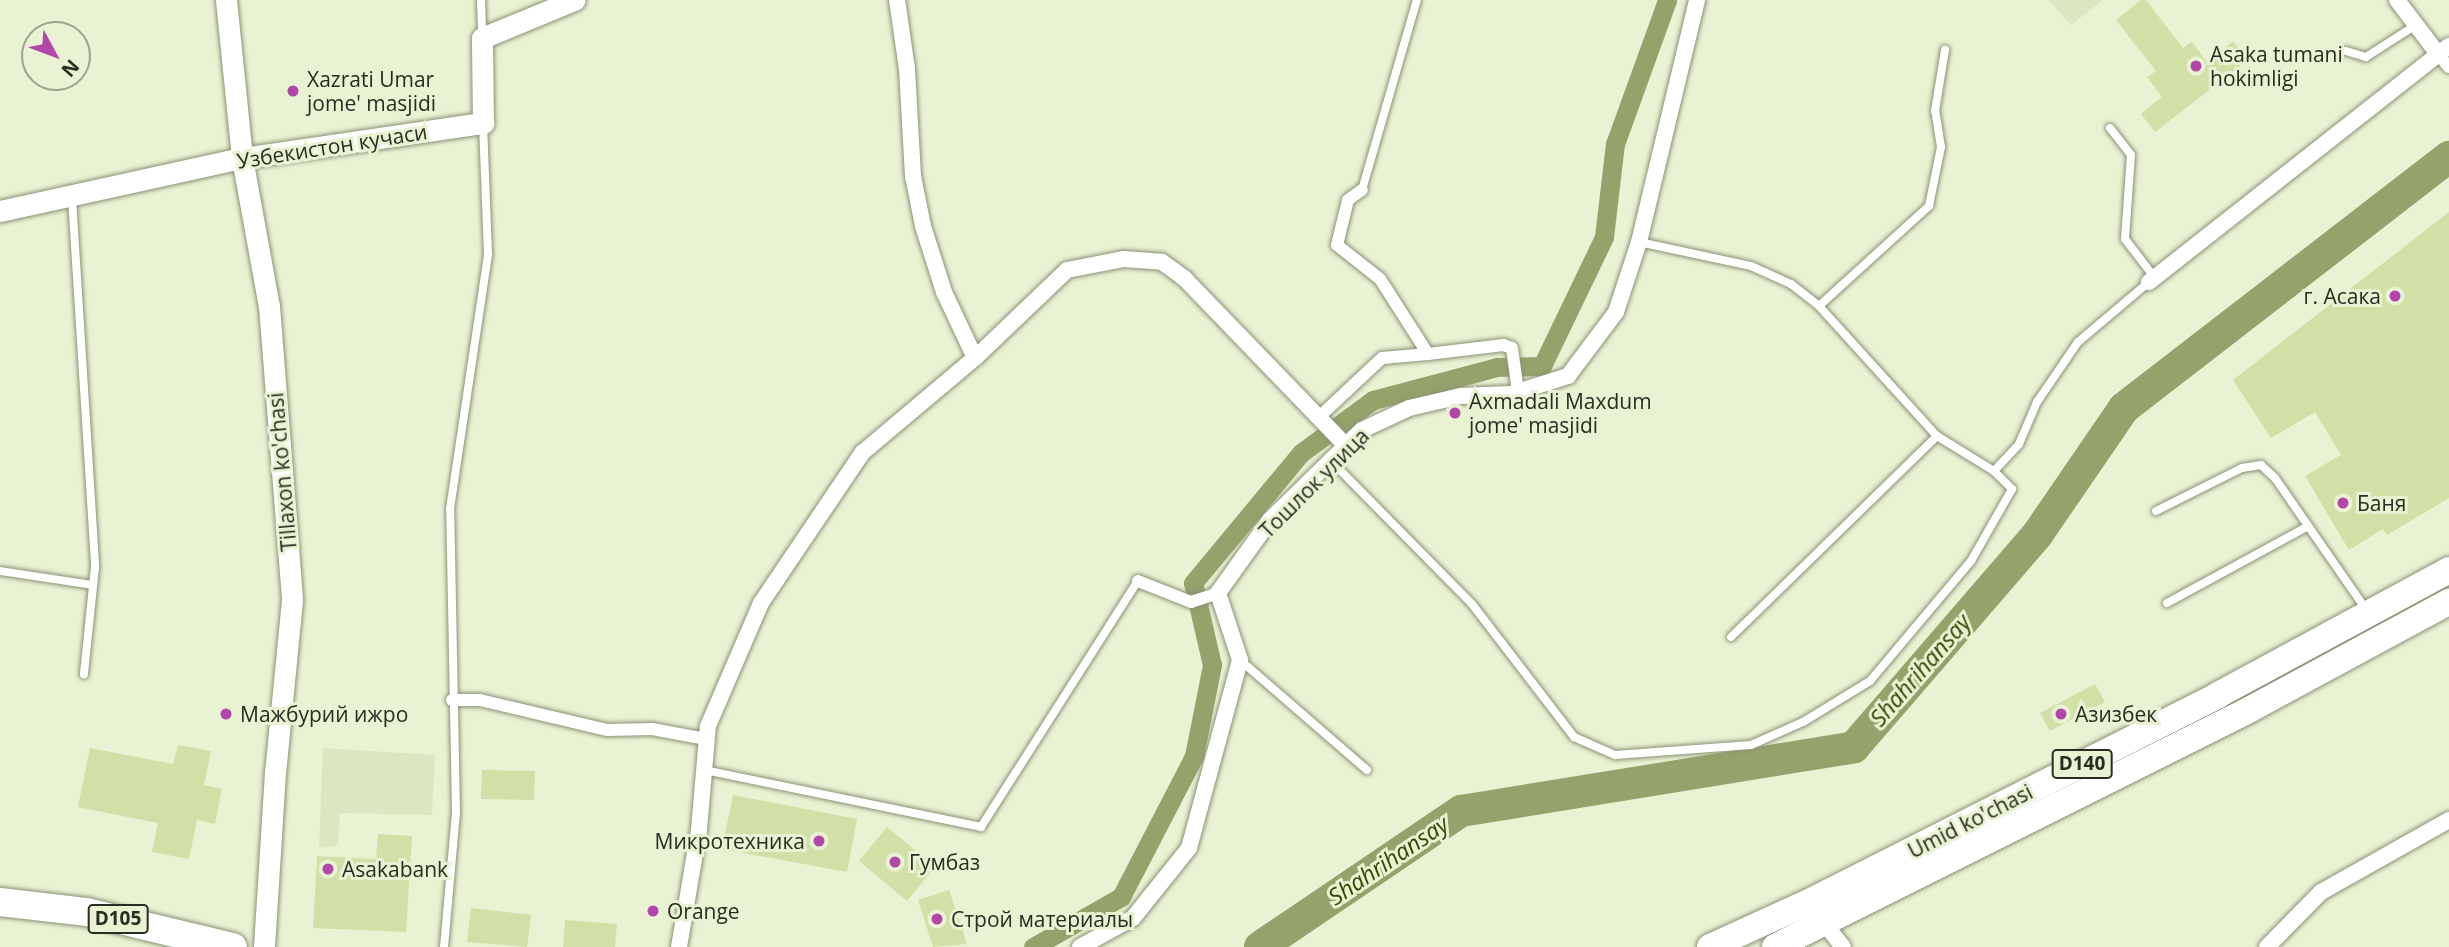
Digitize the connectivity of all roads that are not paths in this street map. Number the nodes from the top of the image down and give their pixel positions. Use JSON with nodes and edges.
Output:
{"nodes":[{"id":1,"x":226,"y":0,"type":"edge"},
{"id":2,"x":481,"y":0,"type":"edge"},
{"id":3,"x":574,"y":0,"type":"edge"},
{"id":4,"x":897,"y":0,"type":"edge"},
{"id":5,"x":1416,"y":0,"type":"edge"},
{"id":6,"x":1697,"y":0,"type":"edge"},
{"id":7,"x":2397,"y":0,"type":"edge"},
{"id":8,"x":2416,"y":25,"type":"junction"},
{"id":9,"x":482,"y":38,"type":"junction"},
{"id":10,"x":1945,"y":50,"type":"dead end"},
{"id":11,"x":2444,"y":50,"type":"edge"},
{"id":12,"x":2346,"y":51,"type":"dead end"},
{"id":13,"x":2449,"y":67,"type":"edge"},
{"id":14,"x":483,"y":123,"type":"junction"},
{"id":15,"x":2110,"y":128,"type":"dead end"},
{"id":16,"x":242,"y":158,"type":"junction"},
{"id":17,"x":1362,"y":190,"type":"joint"},
{"id":18,"x":72,"y":198,"type":"junction"},
{"id":19,"x":0,"y":211,"type":"edge"},
{"id":20,"x":1639,"y":242,"type":"junction"},
{"id":21,"x":2152,"y":280,"type":"junction"},
{"id":22,"x":1819,"y":306,"type":"junction"},
{"id":23,"x":1428,"y":354,"type":"junction"},
{"id":24,"x":975,"y":358,"type":"junction"},
{"id":25,"x":1518,"y":392,"type":"junction"},
{"id":26,"x":1318,"y":419,"type":"junction"},
{"id":27,"x":1937,"y":436,"type":"junction"},
{"id":28,"x":1345,"y":445,"type":"junction"},
{"id":29,"x":1331,"y":461,"type":"junction"},
{"id":30,"x":1994,"y":471,"type":"junction"},
{"id":31,"x":2156,"y":511,"type":"dead end"},
{"id":32,"x":2308,"y":526,"type":"junction"},
{"id":33,"x":2449,"y":570,"type":"edge"},
{"id":34,"x":0,"y":571,"type":"edge"},
{"id":35,"x":1138,"y":580,"type":"joint"},
{"id":36,"x":93,"y":585,"type":"junction"},
{"id":37,"x":1212,"y":596,"type":"junction"},
{"id":38,"x":2449,"y":602,"type":"edge"},
{"id":39,"x":2166,"y":603,"type":"dead end"},
{"id":40,"x":2368,"y":614,"type":"junction"},
{"id":41,"x":1731,"y":637,"type":"dead end"},
{"id":42,"x":1240,"y":660,"type":"junction"},
{"id":43,"x":84,"y":674,"type":"dead end"},
{"id":44,"x":452,"y":700,"type":"junction"},
{"id":45,"x":706,"y":739,"type":"junction"},
{"id":46,"x":704,"y":770,"type":"junction"},
{"id":47,"x":1367,"y":770,"type":"dead end"},
{"id":48,"x":2449,"y":820,"type":"edge"},
{"id":49,"x":0,"y":902,"type":"edge"},
{"id":50,"x":1825,"y":924,"type":"junction"},
{"id":51,"x":233,"y":947,"type":"edge"},
{"id":52,"x":264,"y":947,"type":"edge"},
{"id":53,"x":444,"y":947,"type":"edge"},
{"id":54,"x":678,"y":947,"type":"edge"},
{"id":55,"x":1080,"y":947,"type":"edge"},
{"id":56,"x":1710,"y":947,"type":"edge"},
{"id":57,"x":1775,"y":947,"type":"edge"},
{"id":58,"x":1843,"y":947,"type":"edge"},
{"id":59,"x":2267,"y":947,"type":"edge"}],
"edges":[{"from":1,"to":16,"type":"street","name":"Tillaxon ko'chasi"},
{"from":2,"to":9,"type":"lane"},
{"from":3,"to":9,"type":"street"},
{"from":4,"to":24,"type":"street"},
{"from":5,"to":17,"type":"lane"},
{"from":6,"to":20,"type":"street","name":"Тошлок улица"},
{"from":7,"to":8,"type":"street"},
{"from":8,"to":11,"type":"street"},
{"from":8,"to":12,"type":"lane"},
{"from":9,"to":14,"type":"street"},
{"from":10,"to":22,"type":"lane"},
{"from":11,"to":13,"type":"street"},
{"from":11,"to":21,"type":"street"},
{"from":14,"to":16,"type":"street","name":"Узбекистон кучаси"},
{"from":14,"to":44,"type":"lane"},
{"from":15,"to":21,"type":"lane"},
{"from":16,"to":18,"type":"street","name":"Узбекистон кучаси"},
{"from":16,"to":52,"type":"street","name":"Tillaxon ko'chasi"},
{"from":17,"to":23,"type":"street"},
{"from":18,"to":19,"type":"street","name":"Узбекистон кучаси"},
{"from":18,"to":36,"type":"lane"},
{"from":20,"to":22,"type":"lane"},
{"from":20,"to":25,"type":"street","name":"Тошлок улица"},
{"from":21,"to":30,"type":"lane"},
{"from":22,"to":27,"type":"lane"},
{"from":23,"to":25,"type":"street"},
{"from":23,"to":26,"type":"street"},
{"from":24,"to":26,"type":"street"},
{"from":24,"to":45,"type":"street"},
{"from":25,"to":28,"type":"street","name":"Тошлок улица"},
{"from":26,"to":28,"type":"street"},
{"from":27,"to":30,"type":"lane"},
{"from":27,"to":41,"type":"lane"},
{"from":28,"to":29,"type":"street","name":"Тошлок улица"},
{"from":29,"to":30,"type":"lane"},
{"from":29,"to":37,"type":"street","name":"Тошлок улица"},
{"from":31,"to":32,"type":"lane"},
{"from":32,"to":39,"type":"lane"},
{"from":32,"to":40,"type":"lane"},
{"from":33,"to":40,"type":"main road","name":"Umid ko'chasi","number":"D140"},
{"from":34,"to":36,"type":"lane"},
{"from":35,"to":37,"type":"street"},
{"from":35,"to":46,"type":"lane"},
{"from":36,"to":43,"type":"lane"},
{"from":37,"to":42,"type":"street"},
{"from":38,"to":50,"type":"main road","name":"Umid ko'chasi","number":"D140"},
{"from":40,"to":56,"type":"main road","name":"Umid ko'chasi","number":"D140"},
{"from":42,"to":47,"type":"lane"},
{"from":42,"to":55,"type":"street"},
{"from":44,"to":45,"type":"street"},
{"from":44,"to":53,"type":"lane"},
{"from":45,"to":46,"type":"street"},
{"from":46,"to":54,"type":"street"},
{"from":48,"to":59,"type":"street"},
{"from":49,"to":51,"type":"highway","number":"D105"},
{"from":50,"to":57,"type":"main road","name":"Umid ko'chasi","number":"D140"},
{"from":50,"to":58,"type":"street"}]}
